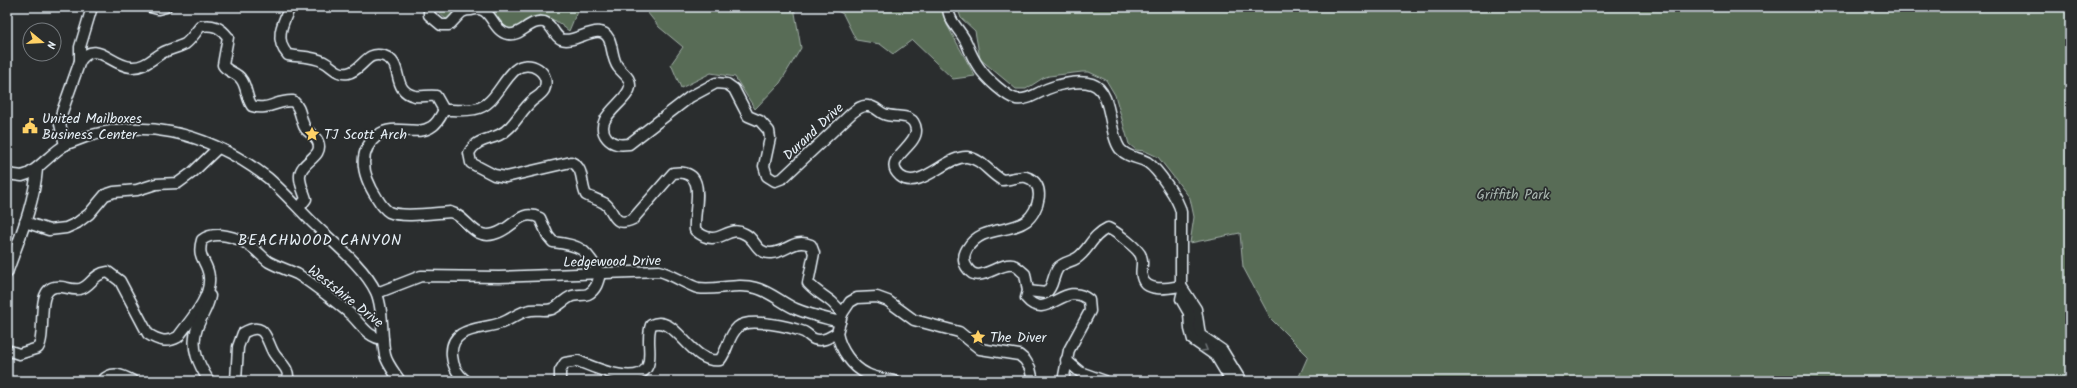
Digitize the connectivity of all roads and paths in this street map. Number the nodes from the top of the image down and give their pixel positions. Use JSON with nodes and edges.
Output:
{"nodes":[{"id":1,"x":92,"y":7,"type":"edge"},
{"id":2,"x":150,"y":7,"type":"edge"},
{"id":3,"x":166,"y":7,"type":"edge"},
{"id":4,"x":429,"y":7,"type":"edge"},
{"id":5,"x":948,"y":7,"type":"edge"},
{"id":6,"x":287,"y":9,"type":"edge"},
{"id":7,"x":80,"y":61,"type":"junction"},
{"id":8,"x":444,"y":110,"type":"junction"},
{"id":9,"x":65,"y":145,"type":"junction"},
{"id":10,"x":218,"y":148,"type":"junction"},
{"id":11,"x":36,"y":169,"type":"junction"},
{"id":12,"x":7,"y":174,"type":"edge"},
{"id":13,"x":299,"y":208,"type":"junction"},
{"id":14,"x":25,"y":222,"type":"junction"},
{"id":15,"x":7,"y":273,"type":"edge"},
{"id":16,"x":600,"y":274,"type":"junction"},
{"id":17,"x":1182,"y":289,"type":"junction"},
{"id":18,"x":1028,"y":291,"type":"junction"},
{"id":19,"x":207,"y":292,"type":"junction"},
{"id":20,"x":377,"y":293,"type":"junction"},
{"id":21,"x":841,"y":318,"type":"junction"},
{"id":22,"x":837,"y":333,"type":"junction"},
{"id":23,"x":383,"y":339,"type":"junction"},
{"id":24,"x":7,"y":350,"type":"edge"},
{"id":25,"x":1066,"y":360,"type":"junction"},
{"id":26,"x":102,"y":381,"type":"edge"},
{"id":27,"x":133,"y":381,"type":"edge"},
{"id":28,"x":209,"y":381,"type":"edge"},
{"id":29,"x":236,"y":381,"type":"edge"},
{"id":30,"x":288,"y":381,"type":"edge"},
{"id":31,"x":400,"y":381,"type":"edge"},
{"id":32,"x":466,"y":381,"type":"edge"},
{"id":33,"x":560,"y":381,"type":"edge"},
{"id":34,"x":894,"y":381,"type":"edge"},
{"id":35,"x":1033,"y":381,"type":"edge"},
{"id":36,"x":1063,"y":381,"type":"edge"},
{"id":37,"x":1105,"y":381,"type":"edge"},
{"id":38,"x":1231,"y":381,"type":"edge"},
{"id":39,"x":1241,"y":381,"type":"edge"}],
"edges":[{"from":1,"to":7,"type":"street"},
{"from":2,"to":3,"type":"street"},
{"from":4,"to":18,"type":"street","name":"Durand Drive"},
{"from":5,"to":17,"type":"street"},
{"from":6,"to":8,"type":"street"},
{"from":7,"to":9,"type":"street"},
{"from":7,"to":13,"type":"street"},
{"from":8,"to":16,"type":"street"},
{"from":8,"to":21,"type":"street"},
{"from":9,"to":10,"type":"street"},
{"from":9,"to":11,"type":"street"},
{"from":10,"to":13,"type":"street"},
{"from":10,"to":14,"type":"street"},
{"from":11,"to":12,"type":"street"},
{"from":11,"to":14,"type":"street"},
{"from":13,"to":20,"type":"street"},
{"from":14,"to":15,"type":"street"},
{"from":16,"to":20,"type":"street","name":"Ledgewood Drive"},
{"from":16,"to":21,"type":"street","name":"Ledgewood Drive"},
{"from":16,"to":32,"type":"street"},
{"from":17,"to":18,"type":"street"},
{"from":17,"to":38,"type":"street","one_way":true},
{"from":17,"to":39,"type":"street"},
{"from":18,"to":25,"type":"street"},
{"from":19,"to":23,"type":"street","name":"Westshire Drive"},
{"from":19,"to":24,"type":"street"},
{"from":19,"to":28,"type":"street"},
{"from":20,"to":23,"type":"street"},
{"from":21,"to":22,"type":"street"},
{"from":21,"to":35,"type":"street"},
{"from":22,"to":33,"type":"street"},
{"from":22,"to":34,"type":"street"},
{"from":23,"to":31,"type":"street"},
{"from":25,"to":36,"type":"street"},
{"from":25,"to":37,"type":"street"},
{"from":26,"to":27,"type":"street"},
{"from":29,"to":30,"type":"street"}]}
